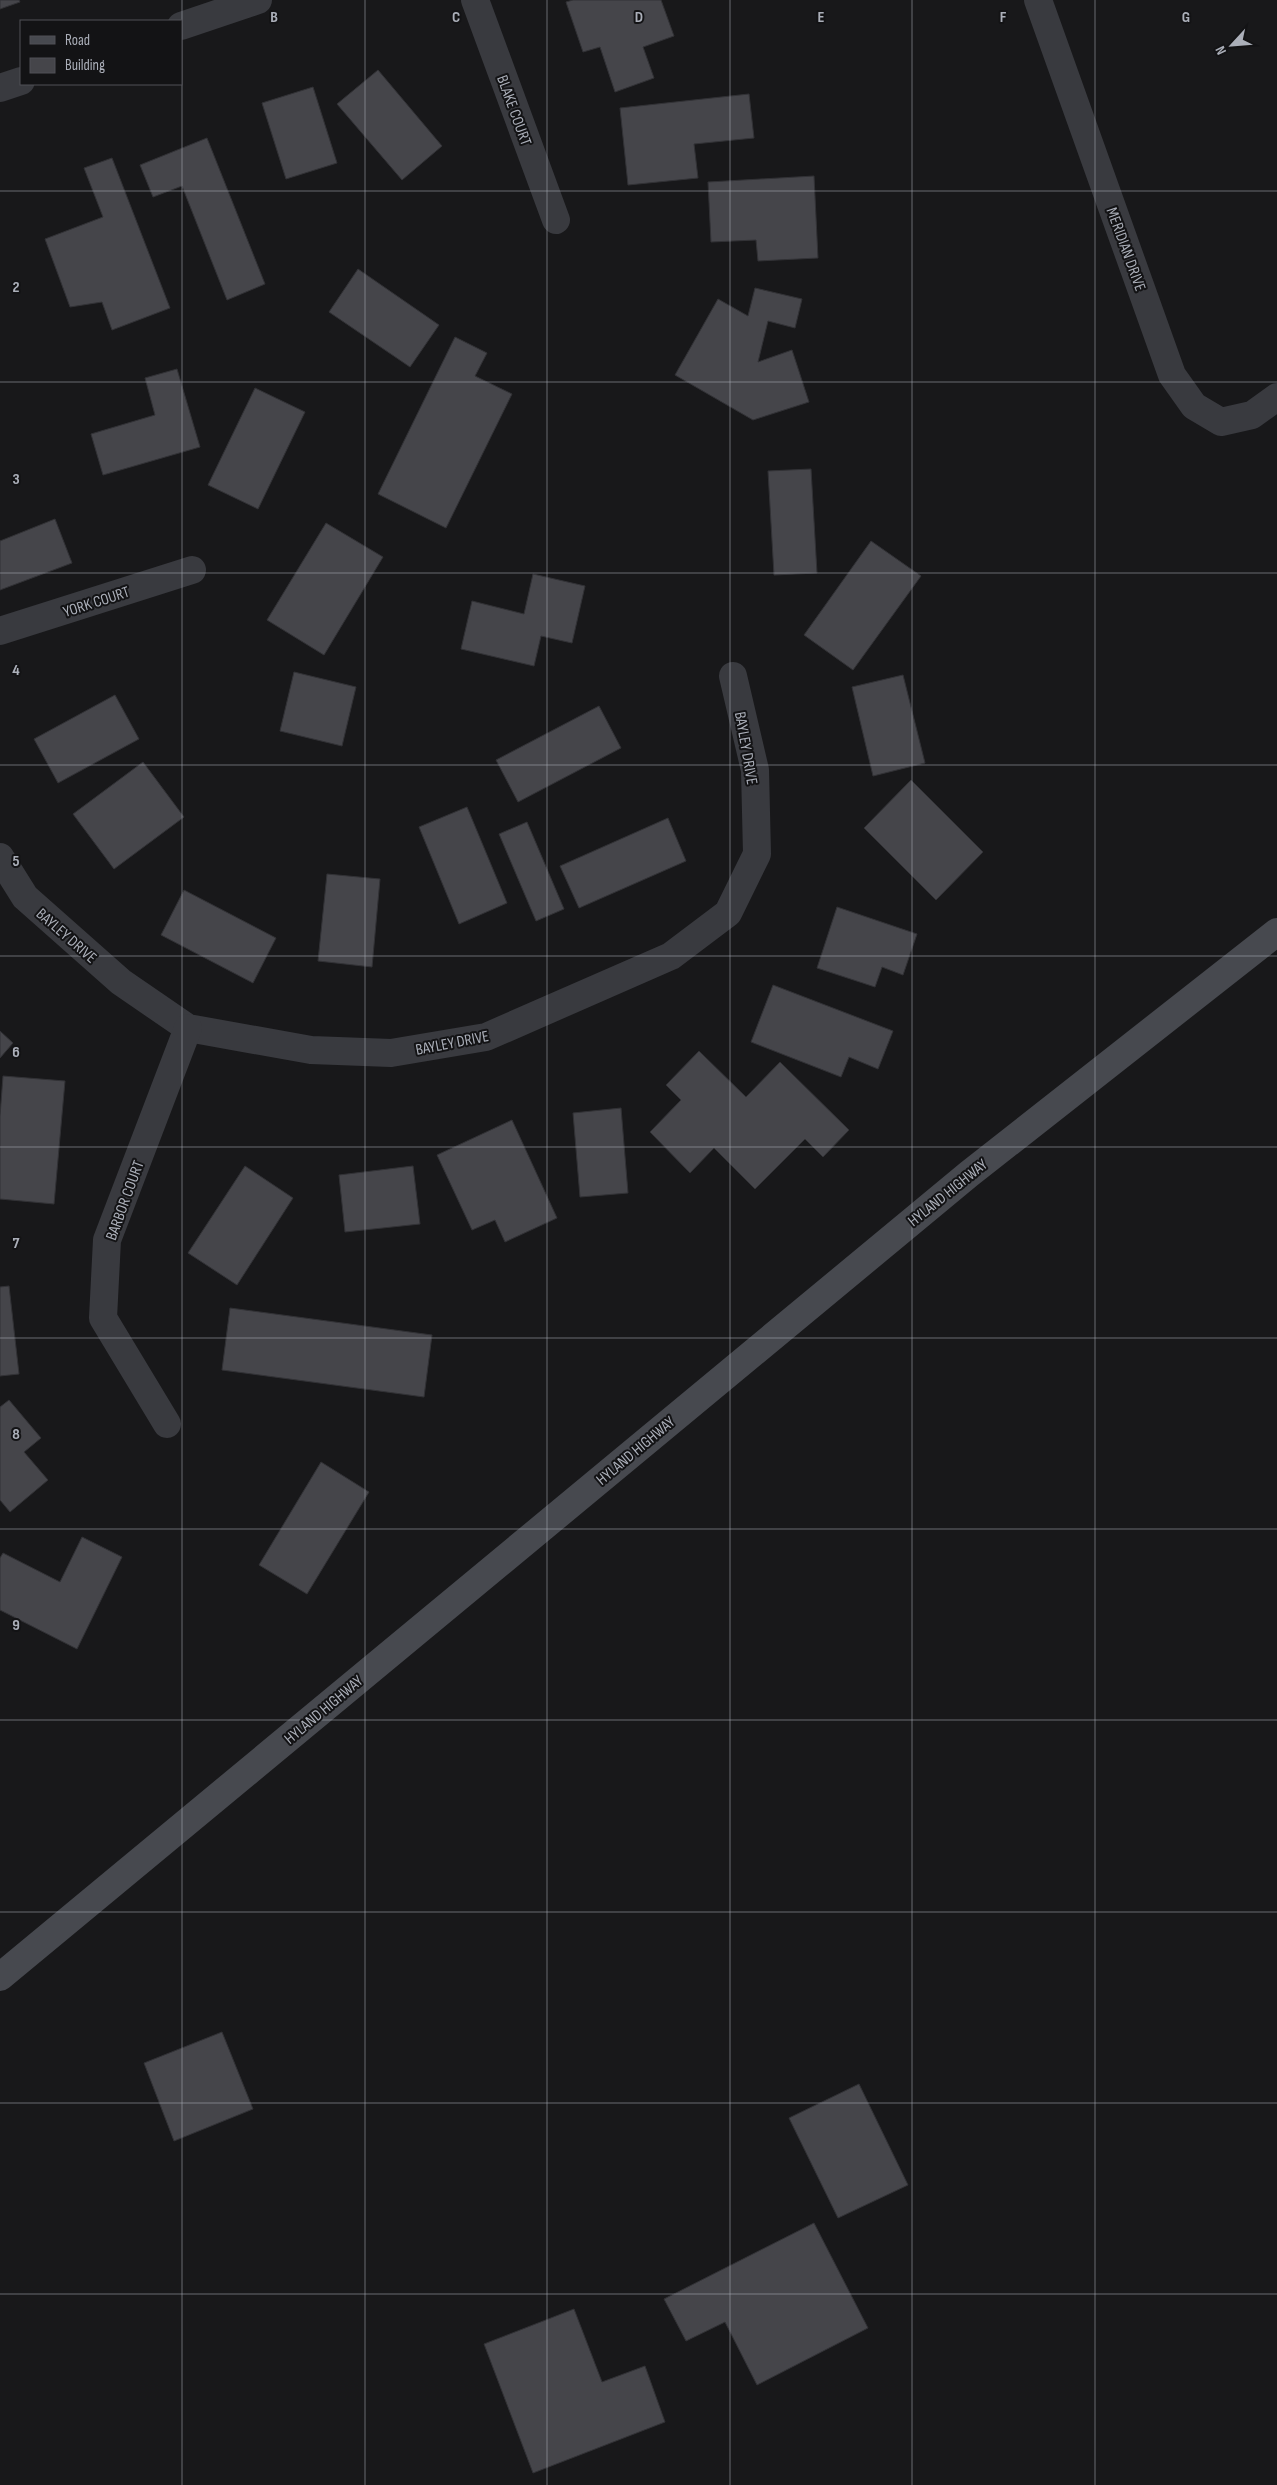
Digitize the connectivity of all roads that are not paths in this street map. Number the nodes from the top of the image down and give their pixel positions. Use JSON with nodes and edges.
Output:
{"nodes":[{"id":1,"x":258,"y":0,"type":"edge"},
{"id":2,"x":475,"y":0,"type":"edge"},
{"id":3,"x":1038,"y":0,"type":"edge"},
{"id":4,"x":182,"y":26,"type":"edge"},
{"id":5,"x":20,"y":81,"type":"edge"},
{"id":6,"x":0,"y":88,"type":"edge"},
{"id":7,"x":556,"y":220,"type":"dead end"},
{"id":8,"x":1277,"y":398,"type":"edge"},
{"id":9,"x":192,"y":570,"type":"dead end"},
{"id":10,"x":0,"y":631,"type":"edge"},
{"id":11,"x":734,"y":676,"type":"dead end"},
{"id":12,"x":0,"y":857,"type":"edge"},
{"id":13,"x":1277,"y":932,"type":"edge"},
{"id":14,"x":188,"y":1028,"type":"junction"},
{"id":15,"x":167,"y":1424,"type":"dead end"},
{"id":16,"x":0,"y":1977,"type":"edge"}],
"edges":[{"from":1,"to":4,"type":"street"},
{"from":2,"to":7,"type":"street","name":"BLAKE COURT"},
{"from":3,"to":8,"type":"street","name":"MERIDIAN DRIVE"},
{"from":5,"to":6,"type":"street"},
{"from":9,"to":10,"type":"street","name":"YORK COURT"},
{"from":11,"to":14,"type":"street","name":"BAYLEY DRIVE"},
{"from":12,"to":14,"type":"street","name":"BAYLEY DRIVE"},
{"from":13,"to":16,"type":"main road","name":"HYLAND HIGHWAY"},
{"from":14,"to":15,"type":"street","name":"BARBOR COURT"}]}
